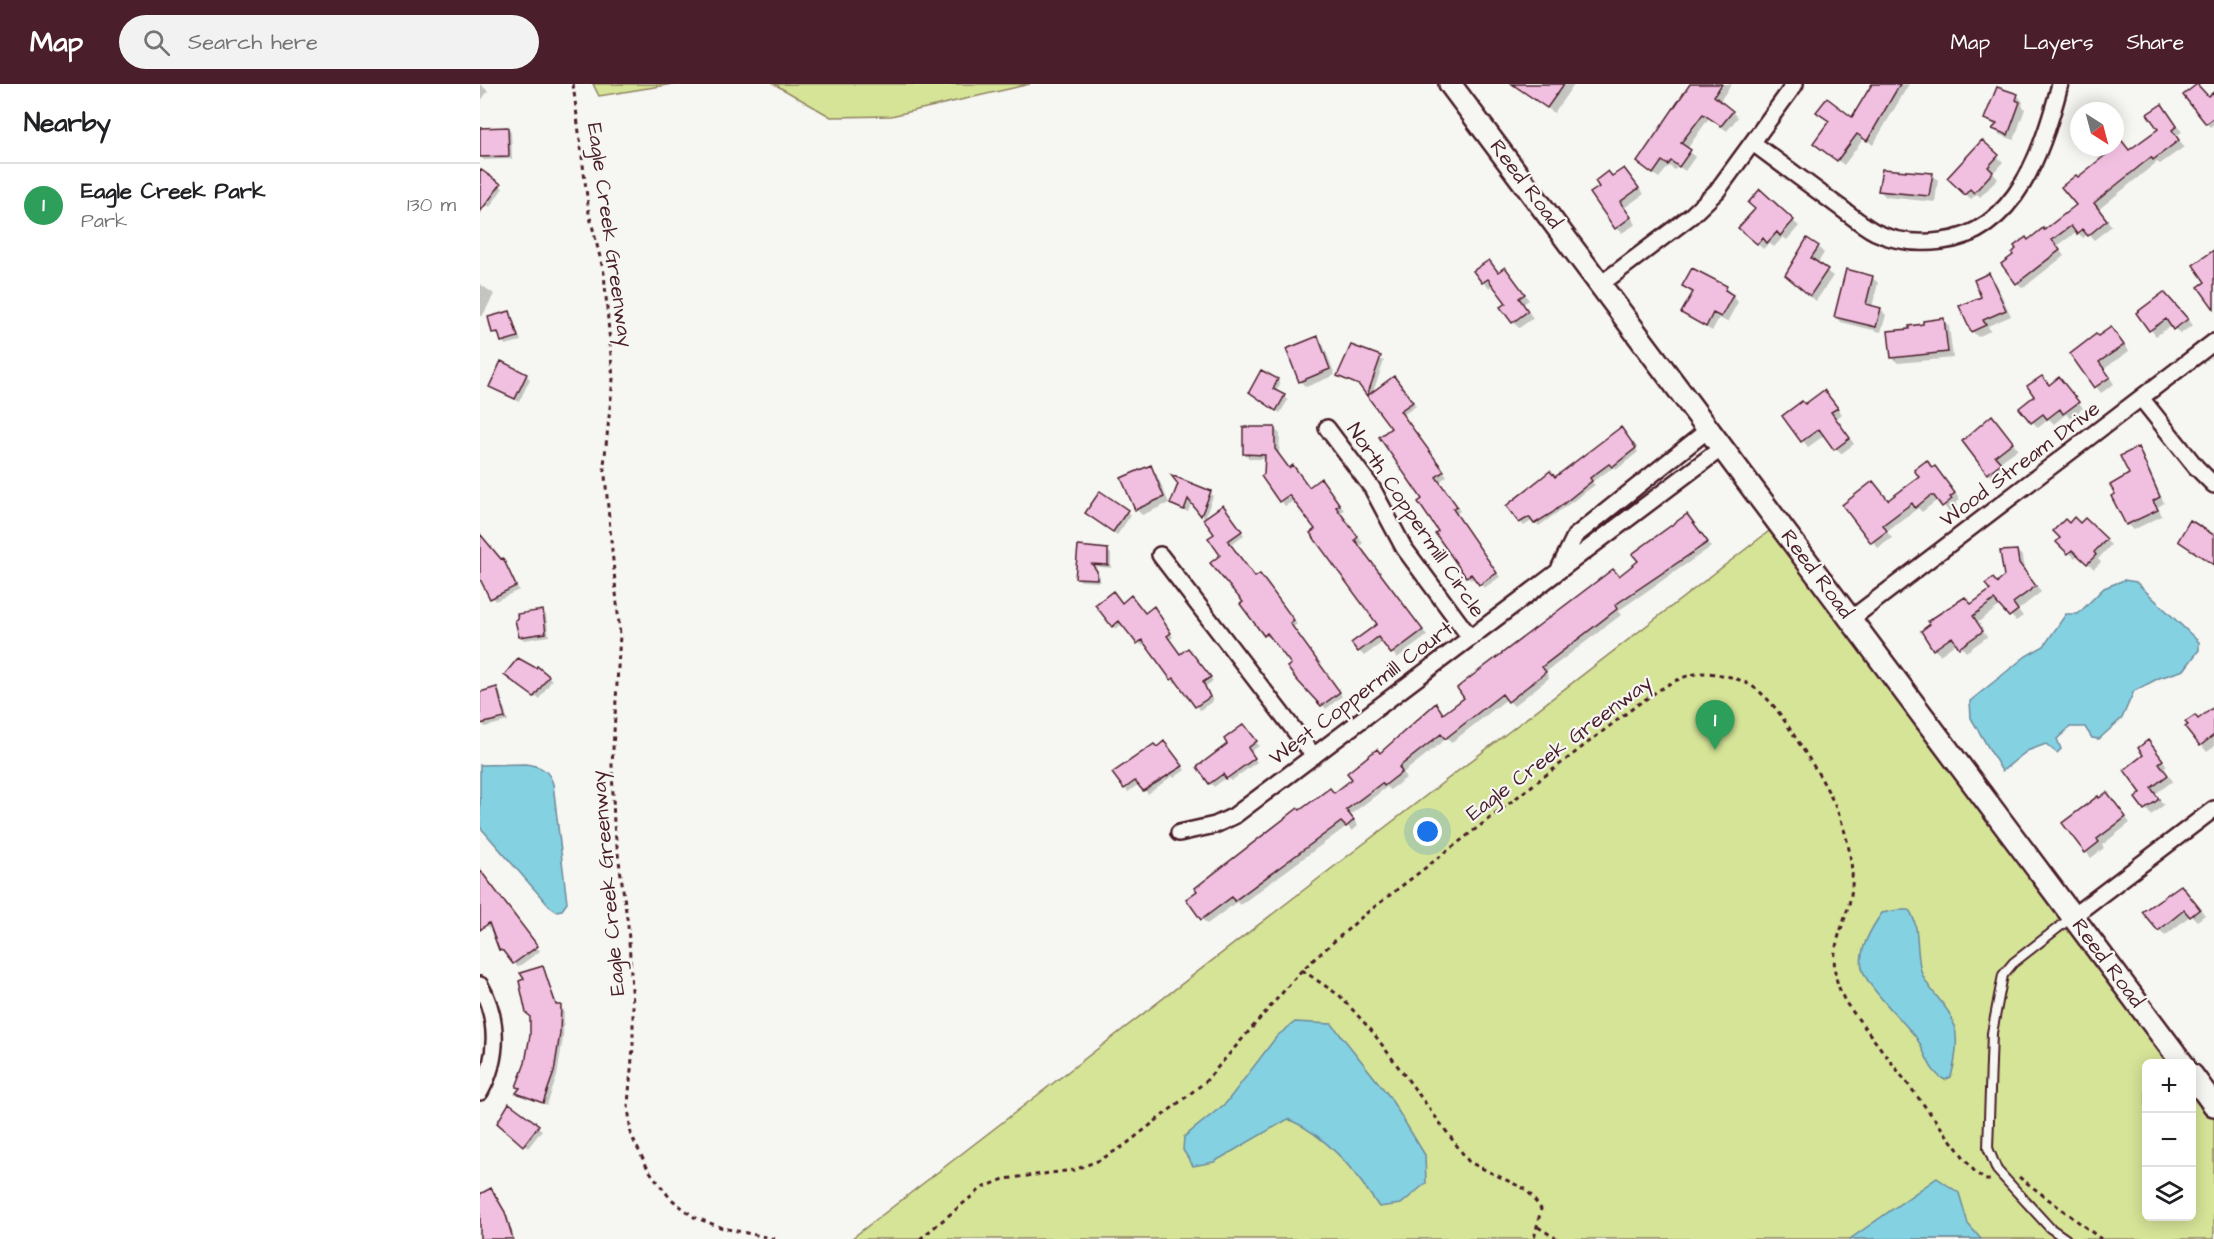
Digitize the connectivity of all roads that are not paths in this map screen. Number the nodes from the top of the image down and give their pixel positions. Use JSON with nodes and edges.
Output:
{"nodes":[{"id":1,"x":1795,"y":84,"type":"edge"},
{"id":2,"x":2060,"y":84,"type":"edge"},
{"id":3,"x":1453,"y":85,"type":"edge"},
{"id":4,"x":1753,"y":143,"type":"junction"},
{"id":5,"x":1601,"y":284,"type":"junction"},
{"id":6,"x":2214,"y":342,"type":"edge"},
{"id":7,"x":2141,"y":398,"type":"junction"},
{"id":8,"x":1327,"y":428,"type":"dead end"},
{"id":9,"x":1709,"y":429,"type":"junction"},
{"id":10,"x":1723,"y":447,"type":"junction"},
{"id":11,"x":2214,"y":485,"type":"edge"},
{"id":12,"x":1160,"y":555,"type":"dead end"},
{"id":13,"x":1559,"y":570,"type":"junction"},
{"id":14,"x":1851,"y":619,"type":"junction"},
{"id":15,"x":1470,"y":636,"type":"junction"},
{"id":16,"x":1314,"y":756,"type":"junction"},
{"id":17,"x":2214,"y":809,"type":"edge"},
{"id":18,"x":1179,"y":833,"type":"dead end"},
{"id":19,"x":2073,"y":916,"type":"junction"},
{"id":20,"x":480,"y":985,"type":"edge"},
{"id":21,"x":2179,"y":1059,"type":"edge"},
{"id":22,"x":2196,"y":1080,"type":"edge"},
{"id":23,"x":480,"y":1092,"type":"edge"},
{"id":24,"x":2214,"y":1105,"type":"edge"},
{"id":25,"x":2066,"y":1239,"type":"edge"}],
"edges":[{"from":1,"to":4,"type":"street"},
{"from":2,"to":4,"type":"street"},
{"from":3,"to":5,"type":"main road","name":"Reed Road"},
{"from":4,"to":5,"type":"street"},
{"from":5,"to":9,"type":"main road","name":"Reed Road"},
{"from":6,"to":7,"type":"street","name":"Wood Stream Drive"},
{"from":7,"to":11,"type":"street"},
{"from":7,"to":14,"type":"street","name":"Wood Stream Drive"},
{"from":8,"to":15,"type":"street","name":"North Coppermill Circle"},
{"from":9,"to":10,"type":"main road","name":"Reed Road"},
{"from":9,"to":13,"type":"street","name":"West Coppermill Court"},
{"from":10,"to":13,"type":"street","name":"West Coppermill Court"},
{"from":10,"to":14,"type":"main road","name":"Reed Road"},
{"from":12,"to":16,"type":"street"},
{"from":13,"to":15,"type":"street","name":"West Coppermill Court"},
{"from":14,"to":19,"type":"main road","name":"Reed Road"},
{"from":15,"to":16,"type":"street","name":"West Coppermill Court"},
{"from":16,"to":18,"type":"street","name":"West Coppermill Court"},
{"from":17,"to":19,"type":"street"},
{"from":19,"to":21,"type":"main road","name":"Reed Road"},
{"from":19,"to":25,"type":"lane"},
{"from":20,"to":23,"type":"street"},
{"from":22,"to":24,"type":"main road"}]}
